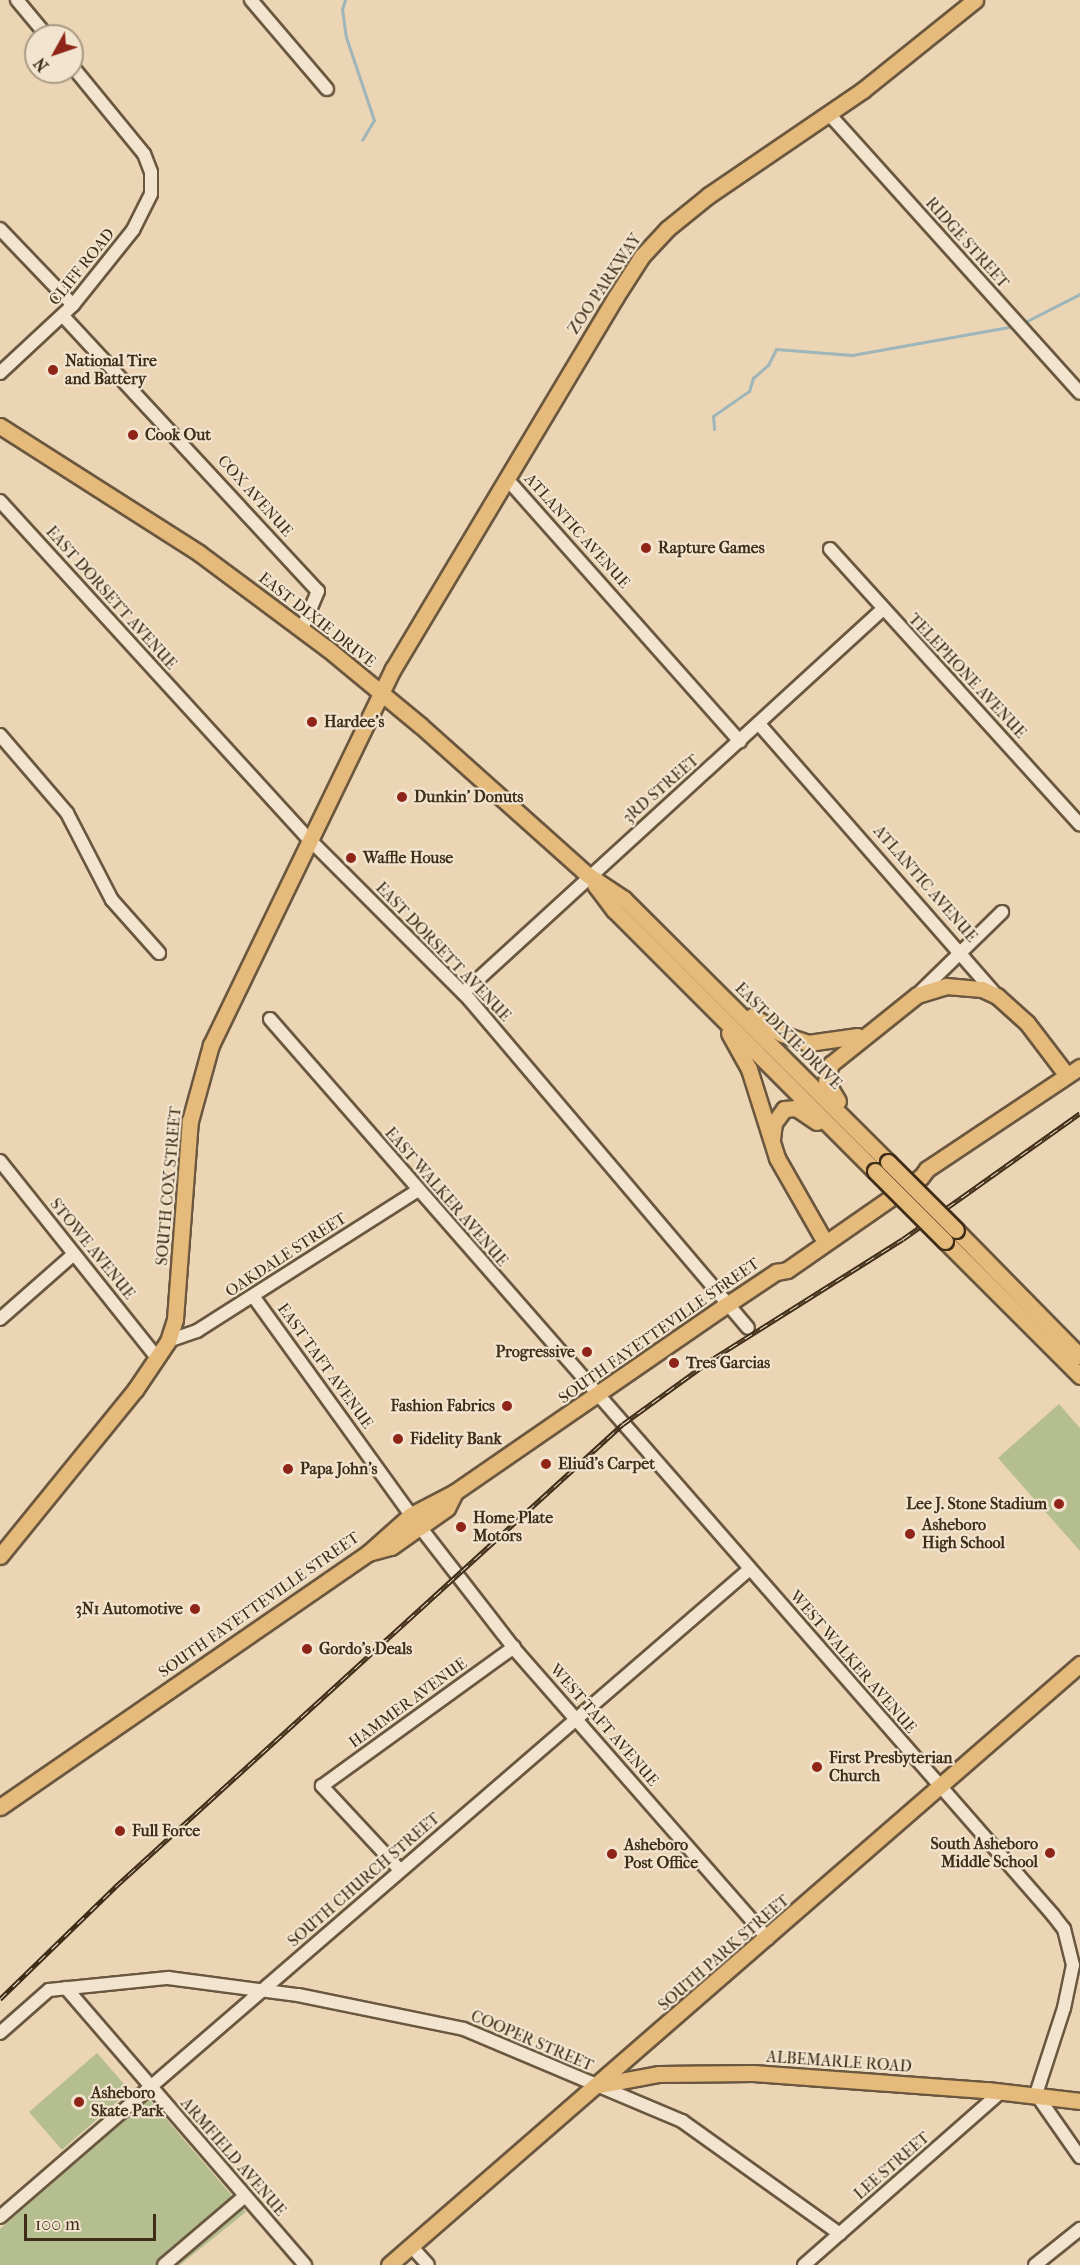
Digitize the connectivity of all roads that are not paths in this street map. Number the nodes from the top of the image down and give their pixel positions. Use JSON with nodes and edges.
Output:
{"nodes":[{"id":1,"x":17,"y":0,"type":"edge"},
{"id":2,"x":251,"y":0,"type":"edge"},
{"id":3,"x":975,"y":0,"type":"edge"},
{"id":4,"x":37,"y":24,"type":"edge"},
{"id":5,"x":84,"y":80,"type":"edge"},
{"id":6,"x":327,"y":88,"type":"dead end"},
{"id":7,"x":829,"y":114,"type":"junction"},
{"id":8,"x":0,"y":229,"type":"edge"},
{"id":9,"x":74,"y":305,"type":"junction"},
{"id":10,"x":63,"y":316,"type":"junction"},
{"id":11,"x":0,"y":373,"type":"edge"},
{"id":12,"x":1080,"y":393,"type":"edge"},
{"id":13,"x":0,"y":426,"type":"edge"},
{"id":14,"x":507,"y":479,"type":"junction"},
{"id":15,"x":0,"y":501,"type":"edge"},
{"id":16,"x":830,"y":549,"type":"dead end"},
{"id":17,"x":882,"y":610,"type":"junction"},
{"id":18,"x":302,"y":629,"type":"junction"},
{"id":19,"x":382,"y":694,"type":"junction"},
{"id":20,"x":759,"y":724,"type":"junction"},
{"id":21,"x":0,"y":735,"type":"edge"},
{"id":22,"x":740,"y":741,"type":"junction"},
{"id":23,"x":1080,"y":825,"type":"edge"},
{"id":24,"x":310,"y":840,"type":"junction"},
{"id":25,"x":588,"y":875,"type":"junction"},
{"id":26,"x":1002,"y":912,"type":"dead end"},
{"id":27,"x":960,"y":952,"type":"junction"},
{"id":28,"x":159,"y":953,"type":"dead end"},
{"id":29,"x":463,"y":993,"type":"junction"},
{"id":30,"x":720,"y":993,"type":"junction"},
{"id":31,"x":917,"y":995,"type":"junction"},
{"id":32,"x":997,"y":996,"type":"junction"},
{"id":33,"x":715,"y":1010,"type":"junction"},
{"id":34,"x":270,"y":1019,"type":"dead end"},
{"id":35,"x":866,"y":1034,"type":"junction"},
{"id":36,"x":1080,"y":1056,"type":"edge"},
{"id":37,"x":1080,"y":1066,"type":"edge"},
{"id":38,"x":1062,"y":1069,"type":"junction"},
{"id":39,"x":1017,"y":1107,"type":"junction"},
{"id":40,"x":860,"y":1133,"type":"junction"},
{"id":41,"x":841,"y":1135,"type":"junction"},
{"id":42,"x":771,"y":1143,"type":"junction"},
{"id":43,"x":0,"y":1161,"type":"edge"},
{"id":44,"x":881,"y":1166,"type":"junction"},
{"id":45,"x":927,"y":1169,"type":"junction"},
{"id":46,"x":418,"y":1190,"type":"junction"},
{"id":47,"x":821,"y":1235,"type":"junction"},
{"id":48,"x":951,"y":1236,"type":"junction"},
{"id":49,"x":74,"y":1254,"type":"junction"},
{"id":50,"x":776,"y":1272,"type":"junction"},
{"id":51,"x":253,"y":1296,"type":"junction"},
{"id":52,"x":728,"y":1304,"type":"junction"},
{"id":53,"x":0,"y":1319,"type":"edge"},
{"id":54,"x":748,"y":1328,"type":"dead end"},
{"id":55,"x":168,"y":1341,"type":"junction"},
{"id":56,"x":1080,"y":1356,"type":"edge"},
{"id":57,"x":158,"y":1359,"type":"junction"},
{"id":58,"x":1080,"y":1377,"type":"edge"},
{"id":59,"x":598,"y":1396,"type":"junction"},
{"id":60,"x":416,"y":1521,"type":"junction"},
{"id":61,"x":0,"y":1556,"type":"edge"},
{"id":62,"x":750,"y":1569,"type":"junction"},
{"id":63,"x":514,"y":1647,"type":"junction"},
{"id":64,"x":1080,"y":1665,"type":"edge"},
{"id":65,"x":576,"y":1719,"type":"junction"},
{"id":66,"x":942,"y":1787,"type":"junction"},
{"id":67,"x":0,"y":1807,"type":"edge"},
{"id":68,"x":400,"y":1870,"type":"junction"},
{"id":69,"x":768,"y":1939,"type":"junction"},
{"id":70,"x":66,"y":1988,"type":"junction"},
{"id":71,"x":262,"y":1989,"type":"junction"},
{"id":72,"x":0,"y":2034,"type":"edge"},
{"id":73,"x":596,"y":2085,"type":"junction"},
{"id":74,"x":150,"y":2086,"type":"junction"},
{"id":75,"x":1001,"y":2092,"type":"junction"},
{"id":76,"x":1036,"y":2094,"type":"junction"},
{"id":77,"x":1080,"y":2102,"type":"edge"},
{"id":78,"x":1080,"y":2157,"type":"edge"},
{"id":79,"x":245,"y":2196,"type":"junction"},
{"id":80,"x":0,"y":2217,"type":"edge"},
{"id":81,"x":1080,"y":2229,"type":"edge"},
{"id":82,"x":840,"y":2234,"type":"junction"},
{"id":83,"x":411,"y":2246,"type":"junction"},
{"id":84,"x":164,"y":2265,"type":"edge"},
{"id":85,"x":305,"y":2265,"type":"edge"},
{"id":86,"x":389,"y":2265,"type":"edge"},
{"id":87,"x":428,"y":2265,"type":"edge"},
{"id":88,"x":804,"y":2265,"type":"edge"},
{"id":89,"x":1035,"y":2265,"type":"edge"}],
"edges":[{"from":1,"to":4,"type":"street"},
{"from":2,"to":6,"type":"street"},
{"from":3,"to":7,"type":"main road","name":"ZOO PARKWAY"},
{"from":5,"to":9,"type":"street","name":"CLIFF ROAD"},
{"from":7,"to":12,"type":"street","name":"RIDGE STREET"},
{"from":7,"to":14,"type":"main road","name":"ZOO PARKWAY"},
{"from":8,"to":9,"type":"street"},
{"from":9,"to":10,"type":"street","name":"CLIFF ROAD"},
{"from":10,"to":11,"type":"street","name":"CLIFF ROAD"},
{"from":10,"to":18,"type":"street","name":"COX AVENUE"},
{"from":13,"to":18,"type":"main road","name":"EAST DIXIE DRIVE"},
{"from":14,"to":19,"type":"main road","name":"ZOO PARKWAY"},
{"from":14,"to":22,"type":"street","name":"ATLANTIC AVENUE"},
{"from":15,"to":24,"type":"street","name":"EAST DORSETT AVENUE"},
{"from":16,"to":17,"type":"street","name":"TELEPHONE AVENUE"},
{"from":17,"to":20,"type":"street","name":"3RD STREET"},
{"from":17,"to":23,"type":"street","name":"TELEPHONE AVENUE"},
{"from":18,"to":19,"type":"main road","name":"EAST DIXIE DRIVE"},
{"from":19,"to":24,"type":"main road","name":"SOUTH COX STREET"},
{"from":19,"to":25,"type":"main road","name":"EAST DIXIE DRIVE"},
{"from":20,"to":22,"type":"street","name":"3RD STREET"},
{"from":20,"to":27,"type":"street","name":"ATLANTIC AVENUE"},
{"from":21,"to":28,"type":"street"},
{"from":22,"to":25,"type":"street","name":"3RD STREET"},
{"from":24,"to":29,"type":"street","name":"EAST DORSETT AVENUE"},
{"from":24,"to":55,"type":"main road","name":"SOUTH COX STREET"},
{"from":25,"to":29,"type":"street","name":"3RD STREET"},
{"from":25,"to":30,"type":"main road","name":"EAST DIXIE DRIVE"},
{"from":25,"to":33,"type":"main road","name":"EAST DIXIE DRIVE"},
{"from":26,"to":27,"type":"street"},
{"from":27,"to":31,"type":"street"},
{"from":27,"to":32,"type":"street","name":"ATLANTIC AVENUE"},
{"from":29,"to":52,"type":"street","name":"EAST DORSETT AVENUE"},
{"from":30,"to":35,"type":"main road"},
{"from":30,"to":40,"type":"main road","name":"EAST DIXIE DRIVE"},
{"from":31,"to":32,"type":"main road"},
{"from":31,"to":35,"type":"main road"},
{"from":32,"to":38,"type":"main road","name":"ATLANTIC AVENUE"},
{"from":33,"to":41,"type":"main road","name":"EAST DIXIE DRIVE"},
{"from":33,"to":42,"type":"main road"},
{"from":34,"to":46,"type":"street","name":"EAST WALKER AVENUE"},
{"from":35,"to":40,"type":"main road"},
{"from":36,"to":38,"type":"main road","name":"SOUTH FAYETTEVILLE STREET"},
{"from":37,"to":39,"type":"main road","name":"SOUTH FAYETTEVILLE STREET"},
{"from":38,"to":39,"type":"main road","name":"SOUTH FAYETTEVILLE STREET"},
{"from":39,"to":45,"type":"main road","name":"SOUTH FAYETTEVILLE STREET"},
{"from":40,"to":44,"type":"main road","name":"EAST DIXIE DRIVE"},
{"from":41,"to":42,"type":"main road"},
{"from":41,"to":44,"type":"main road","name":"EAST DIXIE DRIVE"},
{"from":42,"to":47,"type":"main road"},
{"from":43,"to":49,"type":"street","name":"STOWE AVENUE"},
{"from":44,"to":48,"type":"main road","name":"EAST DIXIE DRIVE","bridge":true},
{"from":45,"to":47,"type":"main road","name":"SOUTH FAYETTEVILLE STREET"},
{"from":45,"to":50,"type":"main road","name":"SOUTH FAYETTEVILLE STREET"},
{"from":46,"to":51,"type":"street","name":"OAKDALE STREET"},
{"from":46,"to":59,"type":"street","name":"EAST WALKER AVENUE"},
{"from":47,"to":50,"type":"main road","name":"SOUTH FAYETTEVILLE STREET"},
{"from":48,"to":56,"type":"main road"},
{"from":48,"to":58,"type":"main road"},
{"from":49,"to":53,"type":"street"},
{"from":49,"to":57,"type":"street","name":"STOWE AVENUE"},
{"from":50,"to":52,"type":"main road","name":"SOUTH FAYETTEVILLE STREET"},
{"from":51,"to":55,"type":"street","name":"OAKDALE STREET"},
{"from":51,"to":60,"type":"street","name":"EAST TAFT AVENUE"},
{"from":52,"to":54,"type":"street","name":"EAST DORSETT AVENUE"},
{"from":52,"to":59,"type":"main road","name":"SOUTH FAYETTEVILLE STREET"},
{"from":55,"to":57,"type":"main road","name":"SOUTH COX STREET"},
{"from":57,"to":61,"type":"main road","name":"SOUTH COX STREET"},
{"from":59,"to":60,"type":"main road","name":"SOUTH FAYETTEVILLE STREET"},
{"from":59,"to":62,"type":"street","name":"WEST WALKER AVENUE"},
{"from":60,"to":63,"type":"street","name":"WEST TAFT AVENUE"},
{"from":60,"to":67,"type":"main road","name":"SOUTH FAYETTEVILLE STREET"},
{"from":62,"to":65,"type":"street","name":"SOUTH CHURCH STREET"},
{"from":62,"to":66,"type":"street","name":"WEST WALKER AVENUE"},
{"from":63,"to":65,"type":"street","name":"WEST TAFT AVENUE"},
{"from":63,"to":68,"type":"street","name":"HAMMER AVENUE"},
{"from":64,"to":66,"type":"main road","name":"SOUTH PARK STREET"},
{"from":65,"to":68,"type":"street","name":"SOUTH CHURCH STREET"},
{"from":65,"to":69,"type":"street","name":"WEST TAFT AVENUE"},
{"from":66,"to":69,"type":"main road","name":"SOUTH PARK STREET"},
{"from":66,"to":76,"type":"street","name":"WEST WALKER AVENUE"},
{"from":68,"to":71,"type":"street","name":"SOUTH CHURCH STREET"},
{"from":69,"to":73,"type":"main road","name":"SOUTH PARK STREET"},
{"from":70,"to":71,"type":"street","name":"COOPER STREET"},
{"from":70,"to":72,"type":"street"},
{"from":70,"to":74,"type":"street","name":"ARMFIELD AVENUE"},
{"from":71,"to":73,"type":"street","name":"COOPER STREET"},
{"from":71,"to":74,"type":"street","name":"SOUTH CHURCH STREET"},
{"from":73,"to":75,"type":"main road","name":"ALBEMARLE ROAD"},
{"from":73,"to":82,"type":"street","name":"COOPER STREET"},
{"from":73,"to":83,"type":"main road","name":"SOUTH PARK STREET"},
{"from":74,"to":79,"type":"street","name":"ARMFIELD AVENUE"},
{"from":74,"to":80,"type":"street","name":"SOUTH CHURCH STREET"},
{"from":75,"to":76,"type":"main road","name":"ALBEMARLE ROAD"},
{"from":75,"to":82,"type":"street","name":"LEE STREET"},
{"from":76,"to":77,"type":"main road","name":"ALBEMARLE ROAD"},
{"from":76,"to":78,"type":"street"},
{"from":79,"to":84,"type":"street"},
{"from":79,"to":85,"type":"street","name":"ARMFIELD AVENUE"},
{"from":81,"to":89,"type":"street"},
{"from":82,"to":88,"type":"street","name":"LEE STREET"},
{"from":83,"to":86,"type":"main road","name":"SOUTH PARK STREET"},
{"from":83,"to":87,"type":"street"}]}
